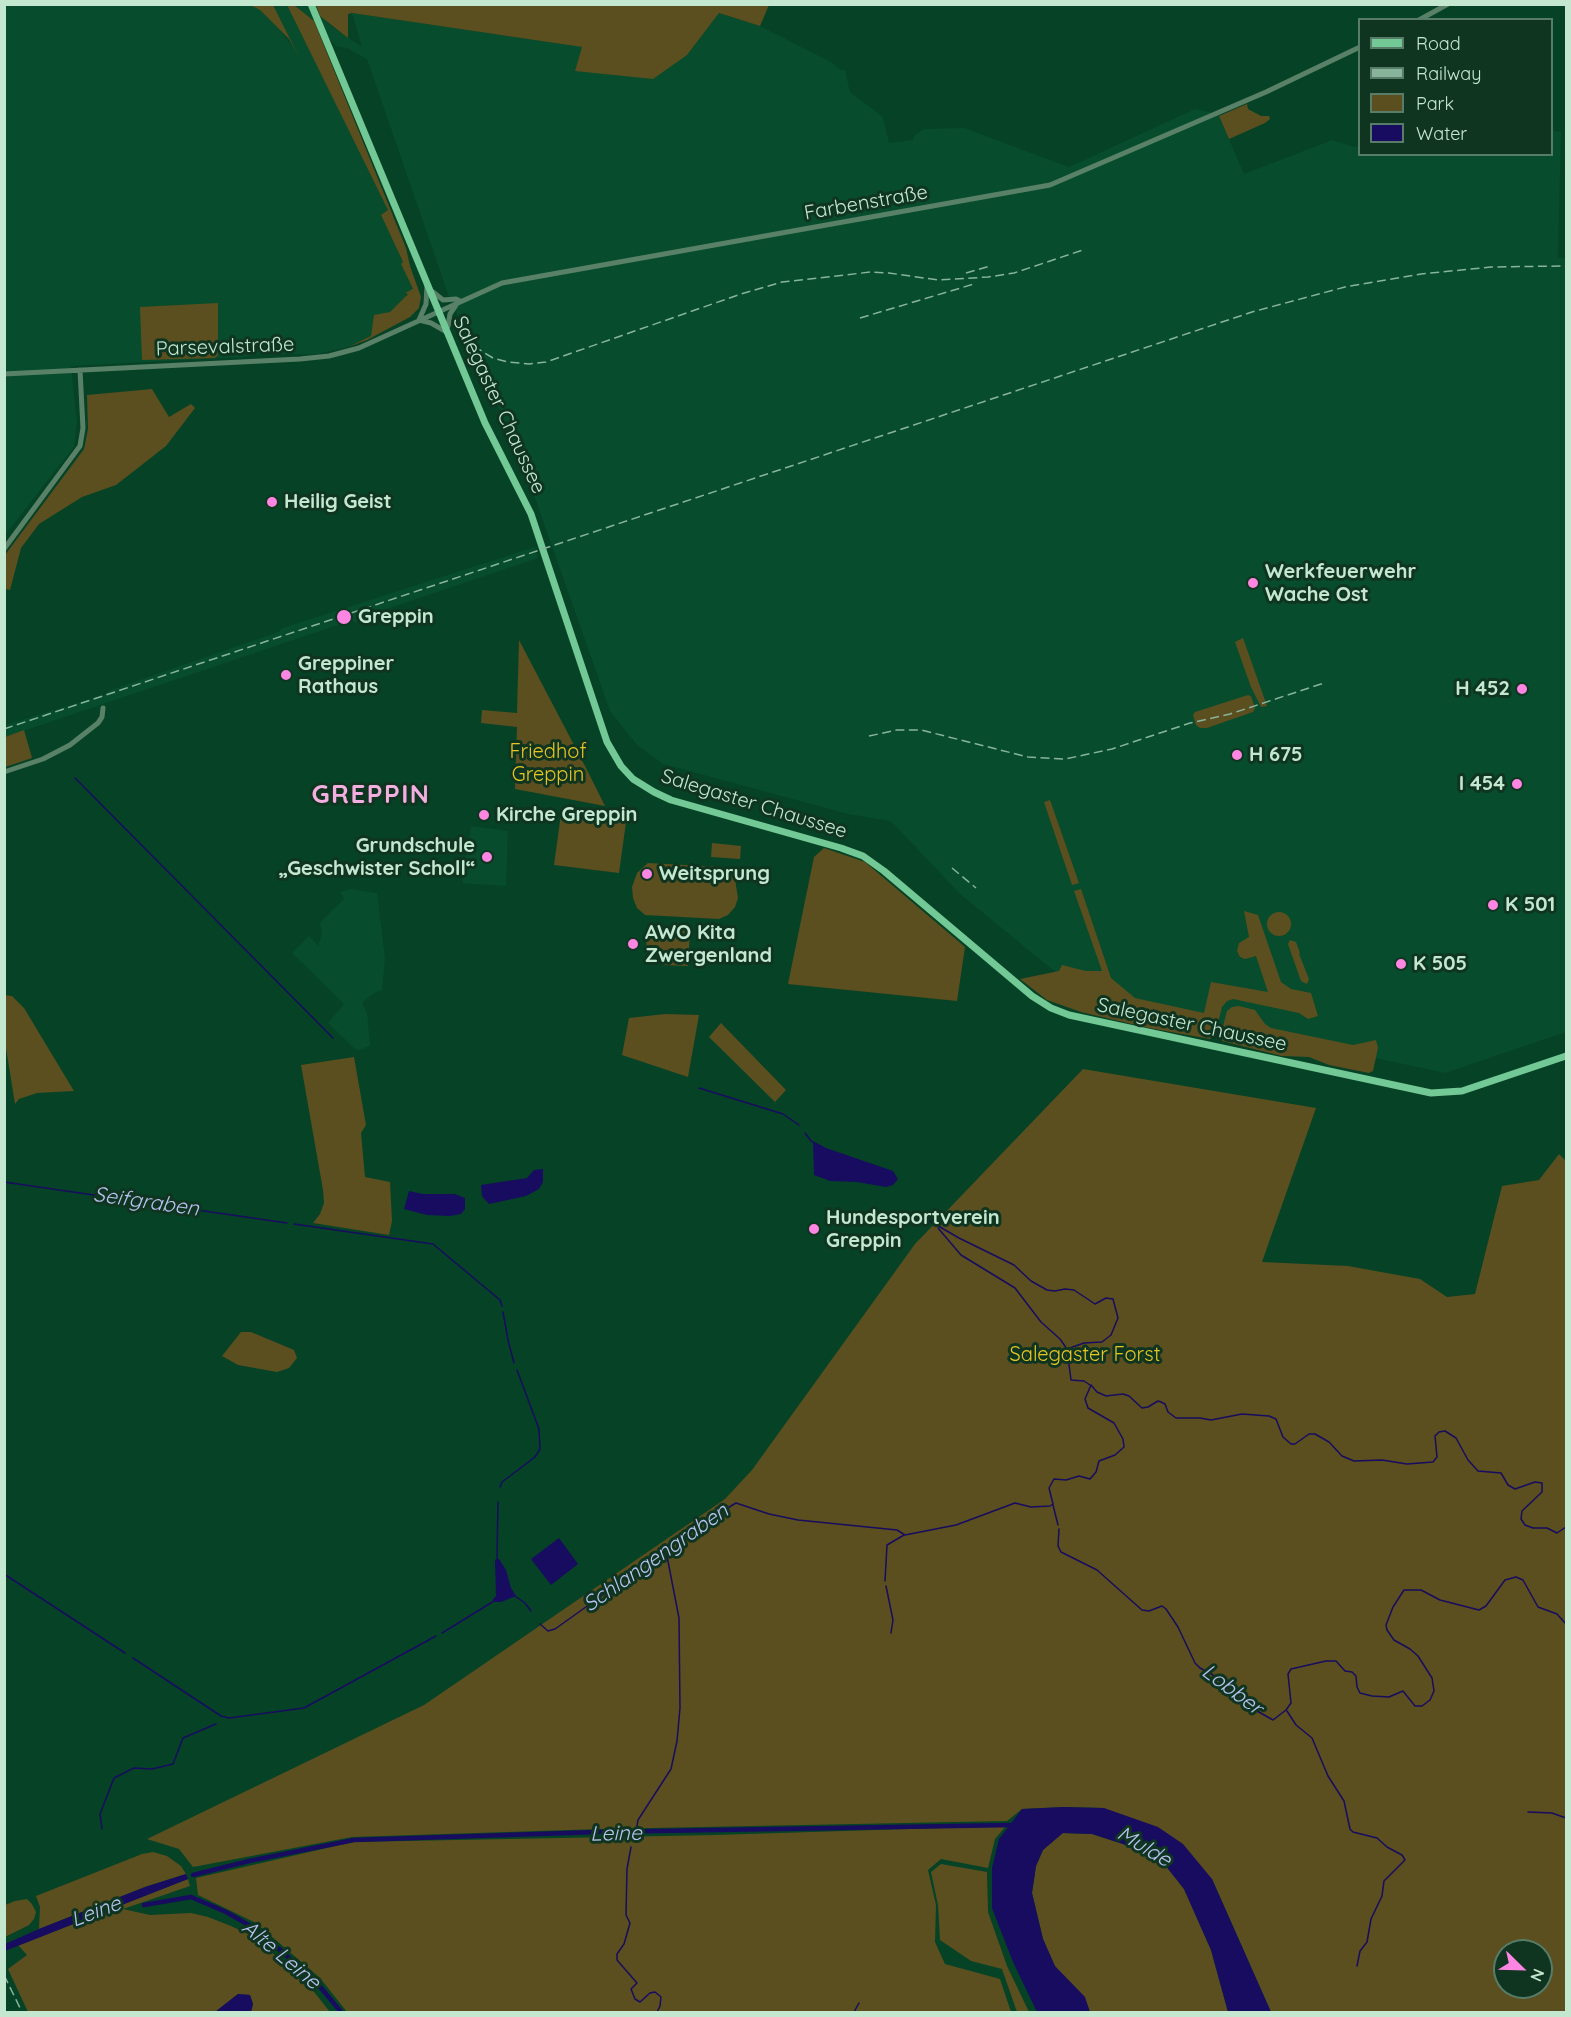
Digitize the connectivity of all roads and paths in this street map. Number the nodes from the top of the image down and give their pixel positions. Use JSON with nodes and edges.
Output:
{"nodes":[{"id":1,"x":312,"y":4,"type":"edge"},
{"id":2,"x":1448,"y":4,"type":"edge"},
{"id":3,"x":1423,"y":18,"type":"edge"},
{"id":4,"x":1358,"y":47,"type":"edge"},
{"id":5,"x":427,"y":286,"type":"junction"},
{"id":6,"x":460,"y":301,"type":"junction"},
{"id":7,"x":437,"y":312,"type":"junction"},
{"id":8,"x":419,"y":320,"type":"junction"},
{"id":9,"x":445,"y":331,"type":"junction"},
{"id":10,"x":80,"y":370,"type":"junction"},
{"id":11,"x":4,"y":374,"type":"edge"},
{"id":12,"x":4,"y":549,"type":"edge"},
{"id":13,"x":103,"y":708,"type":"dead end"},
{"id":14,"x":4,"y":772,"type":"edge"},
{"id":15,"x":1566,"y":1056,"type":"edge"}],
"edges":[{"from":1,"to":5,"type":"main road","name":"Salegaster Chaussee"},
{"from":2,"to":3,"type":"street"},
{"from":4,"to":6,"type":"street","name":"Farbenstraße"},
{"from":5,"to":6,"type":"street"},
{"from":5,"to":7,"type":"main road","name":"Salegaster Chaussee"},
{"from":5,"to":8,"type":"street"},
{"from":6,"to":7,"type":"street","name":"Farbenstraße"},
{"from":6,"to":9,"type":"street"},
{"from":7,"to":8,"type":"street","name":"Parsevalstraße"},
{"from":7,"to":9,"type":"main road","name":"Salegaster Chaussee"},
{"from":8,"to":9,"type":"street"},
{"from":8,"to":10,"type":"street","name":"Parsevalstraße"},
{"from":9,"to":15,"type":"main road","name":"Salegaster Chaussee"},
{"from":10,"to":11,"type":"street","name":"Parsevalstraße"},
{"from":10,"to":12,"type":"street"},
{"from":13,"to":14,"type":"street"}]}
